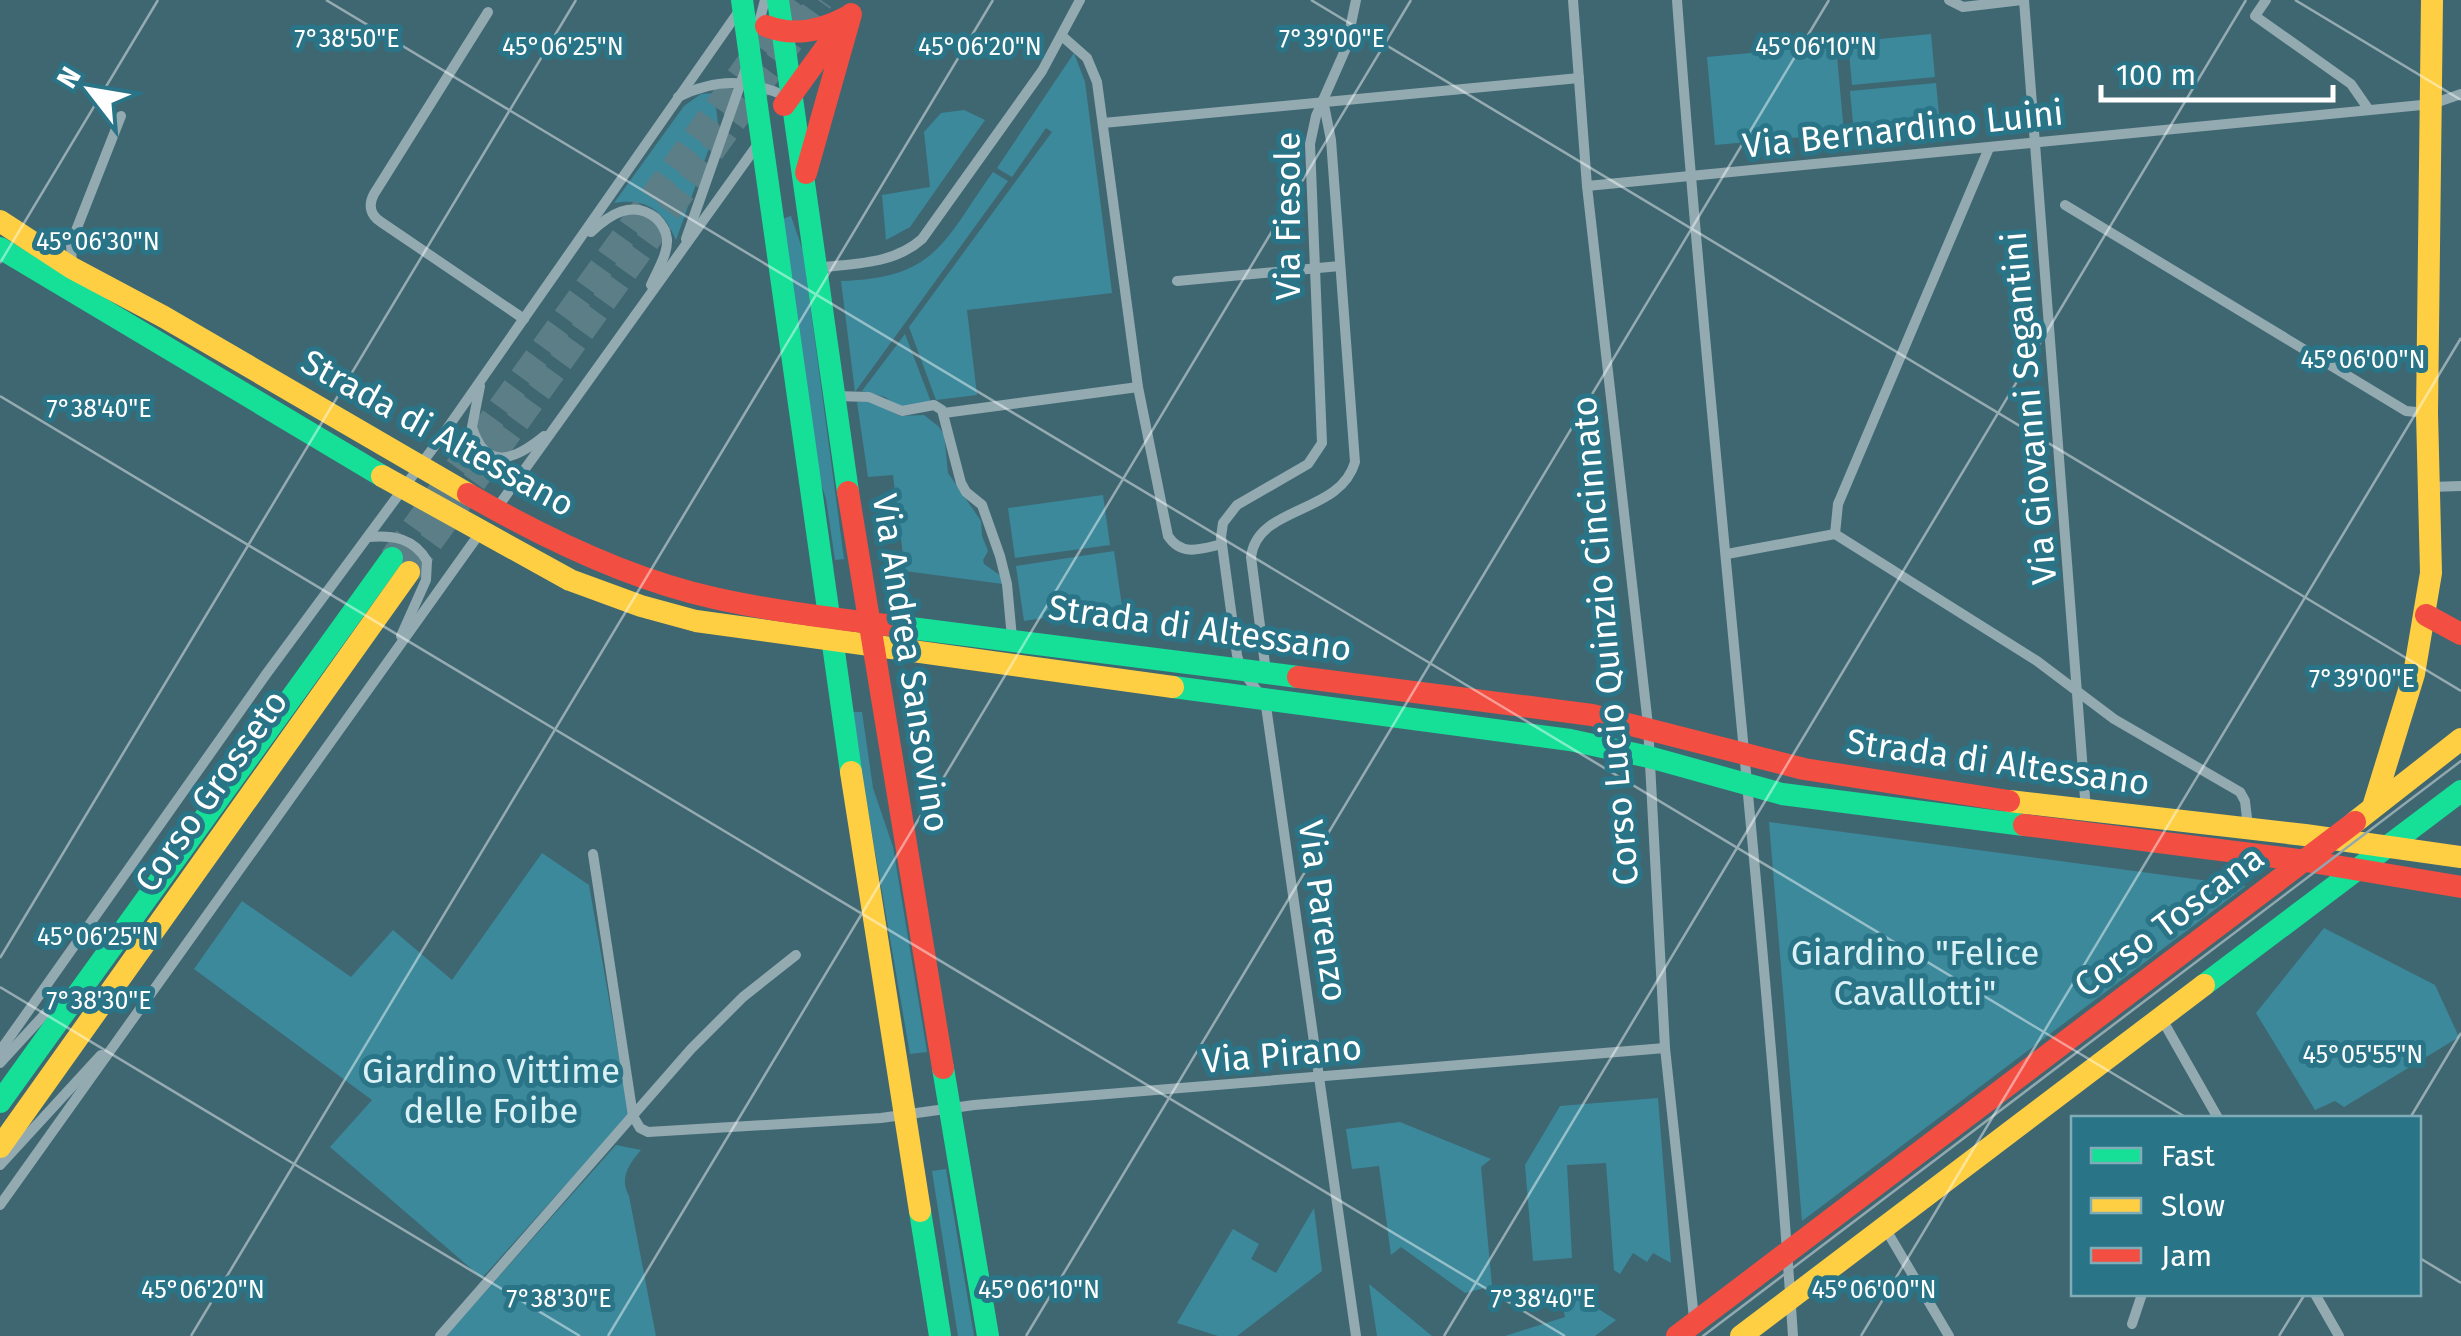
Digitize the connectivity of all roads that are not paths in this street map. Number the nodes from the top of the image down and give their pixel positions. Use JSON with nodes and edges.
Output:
{"nodes":[{"id":1,"x":778,"y":0,"type":"edge"},
{"id":2,"x":796,"y":0,"type":"edge"},
{"id":3,"x":1080,"y":0,"type":"edge"},
{"id":4,"x":1356,"y":0,"type":"edge"},
{"id":5,"x":1573,"y":0,"type":"edge"},
{"id":6,"x":1677,"y":0,"type":"edge"},
{"id":7,"x":1949,"y":0,"type":"edge"},
{"id":8,"x":2023,"y":0,"type":"edge"},
{"id":9,"x":2266,"y":0,"type":"edge"},
{"id":10,"x":2432,"y":0,"type":"edge"},
{"id":11,"x":751,"y":6,"type":"edge"},
{"id":12,"x":856,"y":7,"type":"edge"},
{"id":13,"x":488,"y":12,"type":"dead end"},
{"id":14,"x":782,"y":33,"type":"junction"},
{"id":15,"x":1062,"y":36,"type":"junction"},
{"id":16,"x":1579,"y":78,"type":"junction"},
{"id":17,"x":754,"y":86,"type":"junction"},
{"id":18,"x":2461,"y":94,"type":"edge"},
{"id":19,"x":677,"y":97,"type":"junction"},
{"id":20,"x":790,"y":98,"type":"junction"},
{"id":21,"x":1323,"y":100,"type":"junction"},
{"id":22,"x":2432,"y":104,"type":"junction"},
{"id":23,"x":2369,"y":110,"type":"junction"},
{"id":24,"x":122,"y":116,"type":"dead end"},
{"id":25,"x":1103,"y":123,"type":"junction"},
{"id":26,"x":761,"y":139,"type":"junction"},
{"id":27,"x":2036,"y":144,"type":"junction"},
{"id":28,"x":1989,"y":148,"type":"junction"},
{"id":29,"x":1690,"y":177,"type":"junction"},
{"id":30,"x":803,"y":184,"type":"junction"},
{"id":31,"x":1587,"y":186,"type":"junction"},
{"id":32,"x":2066,"y":206,"type":"dead end"},
{"id":33,"x":0,"y":221,"type":"edge"},
{"id":34,"x":575,"y":246,"type":"junction"},
{"id":35,"x":0,"y":248,"type":"edge"},
{"id":36,"x":680,"y":254,"type":"junction"},
{"id":37,"x":1340,"y":266,"type":"junction"},
{"id":38,"x":816,"y":268,"type":"junction"},
{"id":39,"x":1314,"y":268,"type":"junction"},
{"id":40,"x":68,"y":278,"type":"junction"},
{"id":41,"x":1177,"y":282,"type":"dead end"},
{"id":42,"x":645,"y":300,"type":"junction"},
{"id":43,"x":524,"y":319,"type":"junction"},
{"id":44,"x":483,"y":375,"type":"junction"},
{"id":45,"x":1138,"y":387,"type":"junction"},
{"id":46,"x":834,"y":396,"type":"junction"},
{"id":47,"x":944,"y":413,"type":"junction"},
{"id":48,"x":2427,"y":413,"type":"junction"},
{"id":49,"x":554,"y":427,"type":"junction"},
{"id":50,"x":420,"y":466,"type":"junction"},
{"id":51,"x":2461,"y":486,"type":"edge"},
{"id":52,"x":2430,"y":487,"type":"junction"},
{"id":53,"x":404,"y":489,"type":"junction"},
{"id":54,"x":496,"y":510,"type":"junction"},
{"id":55,"x":481,"y":531,"type":"junction"},
{"id":56,"x":1836,"y":534,"type":"junction"},
{"id":57,"x":368,"y":538,"type":"junction"},
{"id":58,"x":1222,"y":544,"type":"junction"},
{"id":59,"x":1727,"y":554,"type":"junction"},
{"id":60,"x":2426,"y":615,"type":"junction"},
{"id":61,"x":828,"y":617,"type":"junction"},
{"id":62,"x":867,"y":622,"type":"junction"},
{"id":63,"x":2461,"y":634,"type":"edge"},
{"id":64,"x":1012,"y":639,"type":"junction"},
{"id":65,"x":831,"y":642,"type":"junction"},
{"id":66,"x":872,"y":647,"type":"junction"},
{"id":67,"x":393,"y":656,"type":"junction"},
{"id":68,"x":1241,"y":669,"type":"junction"},
{"id":69,"x":1266,"y":672,"type":"junction"},
{"id":70,"x":2079,"y":693,"type":"junction"},
{"id":71,"x":1265,"y":701,"type":"junction"},
{"id":72,"x":1648,"y":725,"type":"junction"},
{"id":73,"x":2461,"y":739,"type":"edge"},
{"id":74,"x":1745,"y":753,"type":"junction"},
{"id":75,"x":1649,"y":757,"type":"junction"},
{"id":76,"x":1746,"y":786,"type":"junction"},
{"id":77,"x":2461,"y":791,"type":"edge"},
{"id":78,"x":2373,"y":808,"type":"junction"},
{"id":79,"x":2086,"y":812,"type":"junction"},
{"id":80,"x":2248,"y":829,"type":"junction"},
{"id":81,"x":2334,"y":840,"type":"junction"},
{"id":82,"x":2366,"y":844,"type":"junction"},
{"id":83,"x":2390,"y":846,"type":"junction"},
{"id":84,"x":593,"y":854,"type":"dead end"},
{"id":85,"x":2244,"y":854,"type":"junction"},
{"id":86,"x":2461,"y":857,"type":"edge"},
{"id":87,"x":2306,"y":861,"type":"junction"},
{"id":88,"x":2360,"y":869,"type":"junction"},
{"id":89,"x":2461,"y":888,"type":"edge"},
{"id":90,"x":2259,"y":896,"type":"junction"},
{"id":91,"x":124,"y":930,"type":"junction"},
{"id":92,"x":796,"y":955,"type":"dead end"},
{"id":93,"x":2162,"y":1020,"type":"junction"},
{"id":94,"x":116,"y":1042,"type":"junction"},
{"id":95,"x":1666,"y":1048,"type":"junction"},
{"id":96,"x":0,"y":1051,"type":"edge"},
{"id":97,"x":0,"y":1063,"type":"edge"},
{"id":98,"x":1320,"y":1079,"type":"junction"},
{"id":99,"x":0,"y":1102,"type":"edge"},
{"id":100,"x":949,"y":1108,"type":"junction"},
{"id":101,"x":903,"y":1115,"type":"junction"},
{"id":102,"x":633,"y":1116,"type":"junction"},
{"id":103,"x":2217,"y":1116,"type":"edge"},
{"id":104,"x":0,"y":1148,"type":"edge"},
{"id":105,"x":0,"y":1165,"type":"edge"},
{"id":106,"x":0,"y":1205,"type":"edge"},
{"id":107,"x":1884,"y":1227,"type":"junction"},
{"id":108,"x":1786,"y":1251,"type":"junction"},
{"id":109,"x":2141,"y":1296,"type":"edge"},
{"id":110,"x":2316,"y":1296,"type":"edge"},
{"id":111,"x":1790,"y":1298,"type":"junction"},
{"id":112,"x":2132,"y":1324,"type":"dead end"},
{"id":113,"x":1690,"y":1331,"type":"edge"},
{"id":114,"x":440,"y":1336,"type":"edge"},
{"id":115,"x":940,"y":1336,"type":"edge"},
{"id":116,"x":988,"y":1336,"type":"edge"},
{"id":117,"x":1356,"y":1336,"type":"edge"},
{"id":118,"x":1741,"y":1336,"type":"edge"},
{"id":119,"x":1793,"y":1336,"type":"edge"},
{"id":120,"x":1949,"y":1336,"type":"edge"},
{"id":121,"x":2338,"y":1336,"type":"edge"}],
"edges":[{"from":1,"to":14,"type":"street","name":"Via Andrea Sansovino"},
{"from":2,"to":14,"type":"street"},
{"from":3,"to":15,"type":"street"},
{"from":4,"to":21,"type":"street"},
{"from":5,"to":16,"type":"street","name":"Corso Lucio Quinzio Cincinnato"},
{"from":6,"to":29,"type":"street"},
{"from":7,"to":8,"type":"street"},
{"from":8,"to":27,"type":"street","name":"Via Giovanni Segantini"},
{"from":9,"to":23,"type":"street"},
{"from":10,"to":22,"type":"street"},
{"from":11,"to":14,"type":"street"},
{"from":11,"to":17,"type":"street","name":"Via Andrea Sansovino"},
{"from":11,"to":19,"type":"street","name":"Corso Grosseto"},
{"from":12,"to":14,"type":"street"},
{"from":12,"to":20,"type":"street","name":"Corso Grosseto"},
{"from":12,"to":30,"type":"street"},
{"from":13,"to":43,"type":"street"},
{"from":14,"to":17,"type":"street"},
{"from":14,"to":20,"type":"street","name":"Via Andrea Sansovino"},
{"from":15,"to":25,"type":"street"},
{"from":15,"to":38,"type":"street"},
{"from":16,"to":21,"type":"street"},
{"from":16,"to":31,"type":"street","name":"Corso Lucio Quinzio Cincinnato"},
{"from":17,"to":19,"type":"street"},
{"from":17,"to":20,"type":"street"},
{"from":17,"to":26,"type":"street","name":"Via Andrea Sansovino"},
{"from":17,"to":36,"type":"street","name":"Corso Grosseto"},
{"from":18,"to":22,"type":"street","name":"Via Bernardino Luini"},
{"from":19,"to":34,"type":"street","name":"Corso Grosseto"},
{"from":20,"to":26,"type":"street","name":"Corso Grosseto"},
{"from":20,"to":30,"type":"street","name":"Via Andrea Sansovino"},
{"from":21,"to":25,"type":"street"},
{"from":21,"to":37,"type":"street","name":"Via Fiesole"},
{"from":21,"to":39,"type":"street","name":"Via Fiesole"},
{"from":22,"to":23,"type":"street","name":"Via Bernardino Luini"},
{"from":22,"to":48,"type":"street"},
{"from":23,"to":27,"type":"street","name":"Via Bernardino Luini"},
{"from":24,"to":40,"type":"street"},
{"from":25,"to":45,"type":"street"},
{"from":26,"to":36,"type":"street","name":"Corso Grosseto"},
{"from":26,"to":61,"type":"street","name":"Via Andrea Sansovino"},
{"from":27,"to":28,"type":"street","name":"Via Bernardino Luini"},
{"from":27,"to":70,"type":"street","name":"Via Giovanni Segantini"},
{"from":28,"to":29,"type":"street","name":"Via Bernardino Luini"},
{"from":28,"to":56,"type":"street"},
{"from":29,"to":31,"type":"street","name":"Via Bernardino Luini"},
{"from":29,"to":59,"type":"street"},
{"from":30,"to":38,"type":"street","name":"Via Andrea Sansovino"},
{"from":31,"to":72,"type":"street","name":"Corso Lucio Quinzio Cincinnato"},
{"from":32,"to":48,"type":"street"},
{"from":33,"to":40,"type":"street","name":"Strada di Altessano"},
{"from":34,"to":42,"type":"street","name":"Corso Grosseto"},
{"from":34,"to":43,"type":"street","name":"Corso Grosseto"},
{"from":35,"to":40,"type":"street","name":"Strada di Altessano"},
{"from":36,"to":42,"type":"street","name":"Corso Grosseto"},
{"from":37,"to":39,"type":"street"},
{"from":37,"to":69,"type":"street","name":"Via Fiesole"},
{"from":38,"to":46,"type":"street","name":"Via Andrea Sansovino"},
{"from":39,"to":41,"type":"street"},
{"from":39,"to":58,"type":"street","name":"Via Fiesole"},
{"from":40,"to":50,"type":"street","name":"Strada di Altessano"},
{"from":40,"to":53,"type":"street","name":"Strada di Altessano"},
{"from":42,"to":49,"type":"street","name":"Corso Grosseto"},
{"from":43,"to":44,"type":"street","name":"Corso Grosseto"},
{"from":44,"to":49,"type":"street","name":"Corso Grosseto"},
{"from":44,"to":50,"type":"street","name":"Corso Grosseto"},
{"from":45,"to":47,"type":"street"},
{"from":45,"to":58,"type":"street"},
{"from":46,"to":47,"type":"street"},
{"from":46,"to":62,"type":"street","name":"Via Andrea Sansovino"},
{"from":47,"to":64,"type":"street"},
{"from":48,"to":52,"type":"street"},
{"from":49,"to":54,"type":"street","name":"Corso Grosseto"},
{"from":50,"to":53,"type":"street","name":"Corso Grosseto"},
{"from":50,"to":54,"type":"street","name":"Strada di Altessano"},
{"from":51,"to":52,"type":"street"},
{"from":52,"to":60,"type":"street"},
{"from":53,"to":55,"type":"street","name":"Strada di Altessano"},
{"from":53,"to":57,"type":"street","name":"Corso Grosseto"},
{"from":54,"to":55,"type":"street","name":"Corso Grosseto"},
{"from":54,"to":61,"type":"street","name":"Strada di Altessano"},
{"from":55,"to":65,"type":"street","name":"Strada di Altessano"},
{"from":55,"to":67,"type":"street","name":"Corso Grosseto"},
{"from":56,"to":59,"type":"street"},
{"from":56,"to":70,"type":"street"},
{"from":57,"to":67,"type":"street","name":"Corso Grosseto"},
{"from":57,"to":96,"type":"street","name":"Corso Grosseto"},
{"from":58,"to":68,"type":"street"},
{"from":59,"to":74,"type":"street"},
{"from":60,"to":63,"type":"street"},
{"from":60,"to":78,"type":"street"},
{"from":61,"to":62,"type":"street","name":"Strada di Altessano"},
{"from":61,"to":65,"type":"street","name":"Via Andrea Sansovino"},
{"from":62,"to":64,"type":"street","name":"Strada di Altessano"},
{"from":62,"to":66,"type":"street","name":"Via Andrea Sansovino"},
{"from":64,"to":68,"type":"street","name":"Strada di Altessano"},
{"from":65,"to":66,"type":"street","name":"Strada di Altessano"},
{"from":65,"to":101,"type":"street","name":"Via Andrea Sansovino"},
{"from":66,"to":71,"type":"street","name":"Strada di Altessano"},
{"from":66,"to":100,"type":"street","name":"Via Andrea Sansovino"},
{"from":67,"to":94,"type":"street","name":"Corso Grosseto"},
{"from":68,"to":69,"type":"street","name":"Strada di Altessano"},
{"from":68,"to":71,"type":"street"},
{"from":69,"to":71,"type":"street","name":"Via Parenzo"},
{"from":69,"to":72,"type":"street","name":"Strada di Altessano"},
{"from":70,"to":79,"type":"street","name":"Via Giovanni Segantini"},
{"from":70,"to":80,"type":"street"},
{"from":71,"to":75,"type":"street","name":"Strada di Altessano"},
{"from":71,"to":98,"type":"street","name":"Via Parenzo"},
{"from":72,"to":74,"type":"street","name":"Strada di Altessano"},
{"from":72,"to":75,"type":"street","name":"Corso Lucio Quinzio Cincinnato"},
{"from":73,"to":78,"type":"street","name":"Corso Toscana"},
{"from":74,"to":76,"type":"street"},
{"from":74,"to":79,"type":"street","name":"Strada di Altessano"},
{"from":75,"to":76,"type":"street","name":"Strada di Altessano"},
{"from":75,"to":95,"type":"street","name":"Corso Lucio Quinzio Cincinnato"},
{"from":76,"to":85,"type":"street","name":"Strada di Altessano"},
{"from":76,"to":108,"type":"street"},
{"from":77,"to":83,"type":"street"},
{"from":78,"to":81,"type":"street","name":"Corso Toscana"},
{"from":78,"to":82,"type":"street"},
{"from":79,"to":80,"type":"street","name":"Strada di Altessano"},
{"from":80,"to":81,"type":"street","name":"Strada di Altessano"},
{"from":81,"to":82,"type":"street","name":"Strada di Altessano"},
{"from":81,"to":87,"type":"street","name":"Corso Toscana"},
{"from":82,"to":83,"type":"street","name":"Strada di Altessano"},
{"from":82,"to":88,"type":"street"},
{"from":83,"to":86,"type":"street","name":"Strada di Altessano"},
{"from":83,"to":88,"type":"street"},
{"from":84,"to":102,"type":"street"},
{"from":85,"to":87,"type":"street","name":"Strada di Altessano"},
{"from":85,"to":90,"type":"street"},
{"from":87,"to":88,"type":"street","name":"Strada di Altessano"},
{"from":87,"to":90,"type":"street","name":"Corso Toscana"},
{"from":88,"to":89,"type":"street","name":"Strada di Altessano"},
{"from":88,"to":93,"type":"street"},
{"from":90,"to":108,"type":"street","name":"Corso Toscana"},
{"from":91,"to":97,"type":"street","name":"Corso Grosseto"},
{"from":91,"to":99,"type":"street","name":"Corso Grosseto"},
{"from":91,"to":104,"type":"street","name":"Corso Grosseto"},
{"from":92,"to":102,"type":"street"},
{"from":93,"to":103,"type":"street"},
{"from":93,"to":107,"type":"street"},
{"from":94,"to":105,"type":"street","name":"Corso Grosseto"},
{"from":94,"to":106,"type":"street","name":"Corso Grosseto"},
{"from":95,"to":98,"type":"street","name":"Via Pirano"},
{"from":95,"to":113,"type":"street","name":"Corso Lucio Quinzio Cincinnato"},
{"from":98,"to":100,"type":"street","name":"Via Pirano"},
{"from":98,"to":117,"type":"street","name":"Via Parenzo"},
{"from":100,"to":101,"type":"street","name":"Via Pirano"},
{"from":100,"to":116,"type":"street","name":"Via Andrea Sansovino"},
{"from":101,"to":102,"type":"street","name":"Via Pirano"},
{"from":101,"to":115,"type":"street","name":"Via Andrea Sansovino"},
{"from":102,"to":114,"type":"street"},
{"from":107,"to":111,"type":"street"},
{"from":107,"to":120,"type":"street"},
{"from":108,"to":111,"type":"street"},
{"from":108,"to":113,"type":"street","name":"Corso Toscana"},
{"from":109,"to":112,"type":"street"},
{"from":110,"to":121,"type":"street"},
{"from":111,"to":118,"type":"street"},
{"from":111,"to":119,"type":"street"}]}
